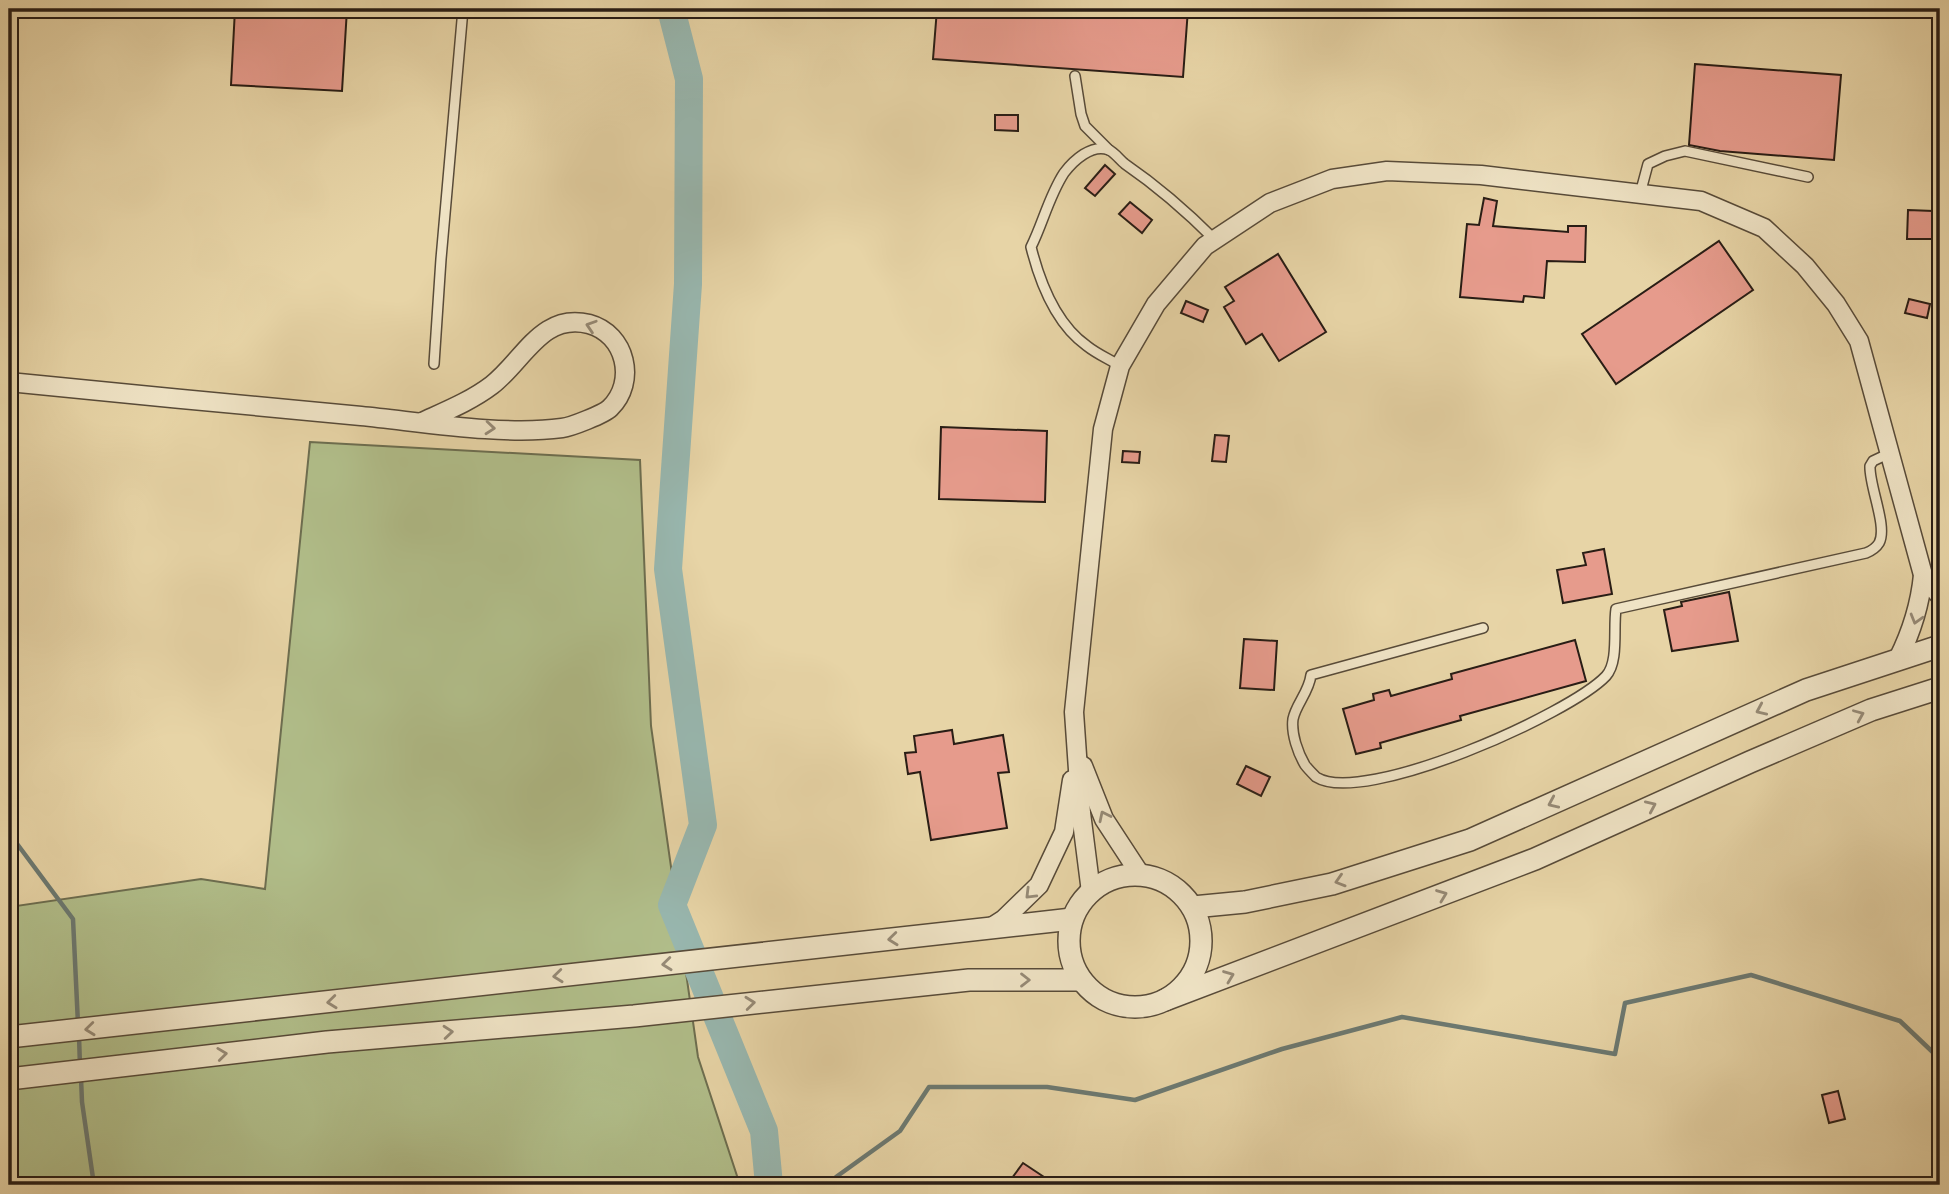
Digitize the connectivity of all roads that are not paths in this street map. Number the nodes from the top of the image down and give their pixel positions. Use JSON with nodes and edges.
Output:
{"nodes":[{"id":1,"x":463,"y":9,"type":"edge"},
{"id":2,"x":1075,"y":76,"type":"dead end"},
{"id":3,"x":1109,"y":150,"type":"junction"},
{"id":4,"x":1808,"y":177,"type":"dead end"},
{"id":5,"x":1640,"y":194,"type":"junction"},
{"id":6,"x":1215,"y":240,"type":"junction"},
{"id":7,"x":434,"y":364,"type":"dead end"},
{"id":8,"x":1120,"y":366,"type":"junction"},
{"id":9,"x":9,"y":382,"type":"edge"},
{"id":10,"x":422,"y":422,"type":"junction"},
{"id":11,"x":1890,"y":453,"type":"junction"},
{"id":12,"x":1923,"y":575,"type":"junction"},
{"id":13,"x":1940,"y":596,"type":"edge"},
{"id":14,"x":1483,"y":628,"type":"dead end"},
{"id":15,"x":1940,"y":646,"type":"edge"},
{"id":16,"x":1898,"y":659,"type":"junction"},
{"id":17,"x":1940,"y":688,"type":"edge"},
{"id":18,"x":1077,"y":749,"type":"junction"},
{"id":19,"x":1140,"y":874,"type":"junction"},
{"id":20,"x":1091,"y":892,"type":"junction"},
{"id":21,"x":1193,"y":907,"type":"junction"},
{"id":22,"x":1072,"y":919,"type":"junction"},
{"id":23,"x":990,"y":928,"type":"junction"},
{"id":24,"x":1081,"y":980,"type":"junction"},
{"id":25,"x":1165,"y":1000,"type":"junction"},
{"id":26,"x":9,"y":1037,"type":"edge"},
{"id":27,"x":9,"y":1079,"type":"edge"}],
"edges":[{"from":1,"to":7,"type":"lane"},
{"from":2,"to":3,"type":"lane"},
{"from":3,"to":6,"type":"lane"},
{"from":3,"to":8,"type":"lane"},
{"from":4,"to":5,"type":"lane"},
{"from":5,"to":6,"type":"street"},
{"from":5,"to":11,"type":"street"},
{"from":6,"to":8,"type":"street"},
{"from":8,"to":18,"type":"street"},
{"from":9,"to":10,"type":"street"},
{"from":10,"to":10,"type":"street","one_way":true},
{"from":11,"to":12,"type":"street"},
{"from":11,"to":14,"type":"lane"},
{"from":12,"to":13,"type":"street"},
{"from":12,"to":16,"type":"street","one_way":true},
{"from":15,"to":16,"type":"street"},
{"from":16,"to":21,"type":"street","one_way":true},
{"from":25,"to":17,"type":"street","one_way":true},
{"from":19,"to":18,"type":"street","one_way":true},
{"from":18,"to":20,"type":"street"},
{"from":18,"to":23,"type":"street","one_way":true},
{"from":19,"to":20,"type":"street"},
{"from":19,"to":21,"type":"street"},
{"from":20,"to":22,"type":"street"},
{"from":21,"to":25,"type":"street"},
{"from":22,"to":23,"type":"street"},
{"from":22,"to":24,"type":"street"},
{"from":23,"to":26,"type":"street","one_way":true},
{"from":24,"to":25,"type":"street"},
{"from":27,"to":24,"type":"street","one_way":true}]}
